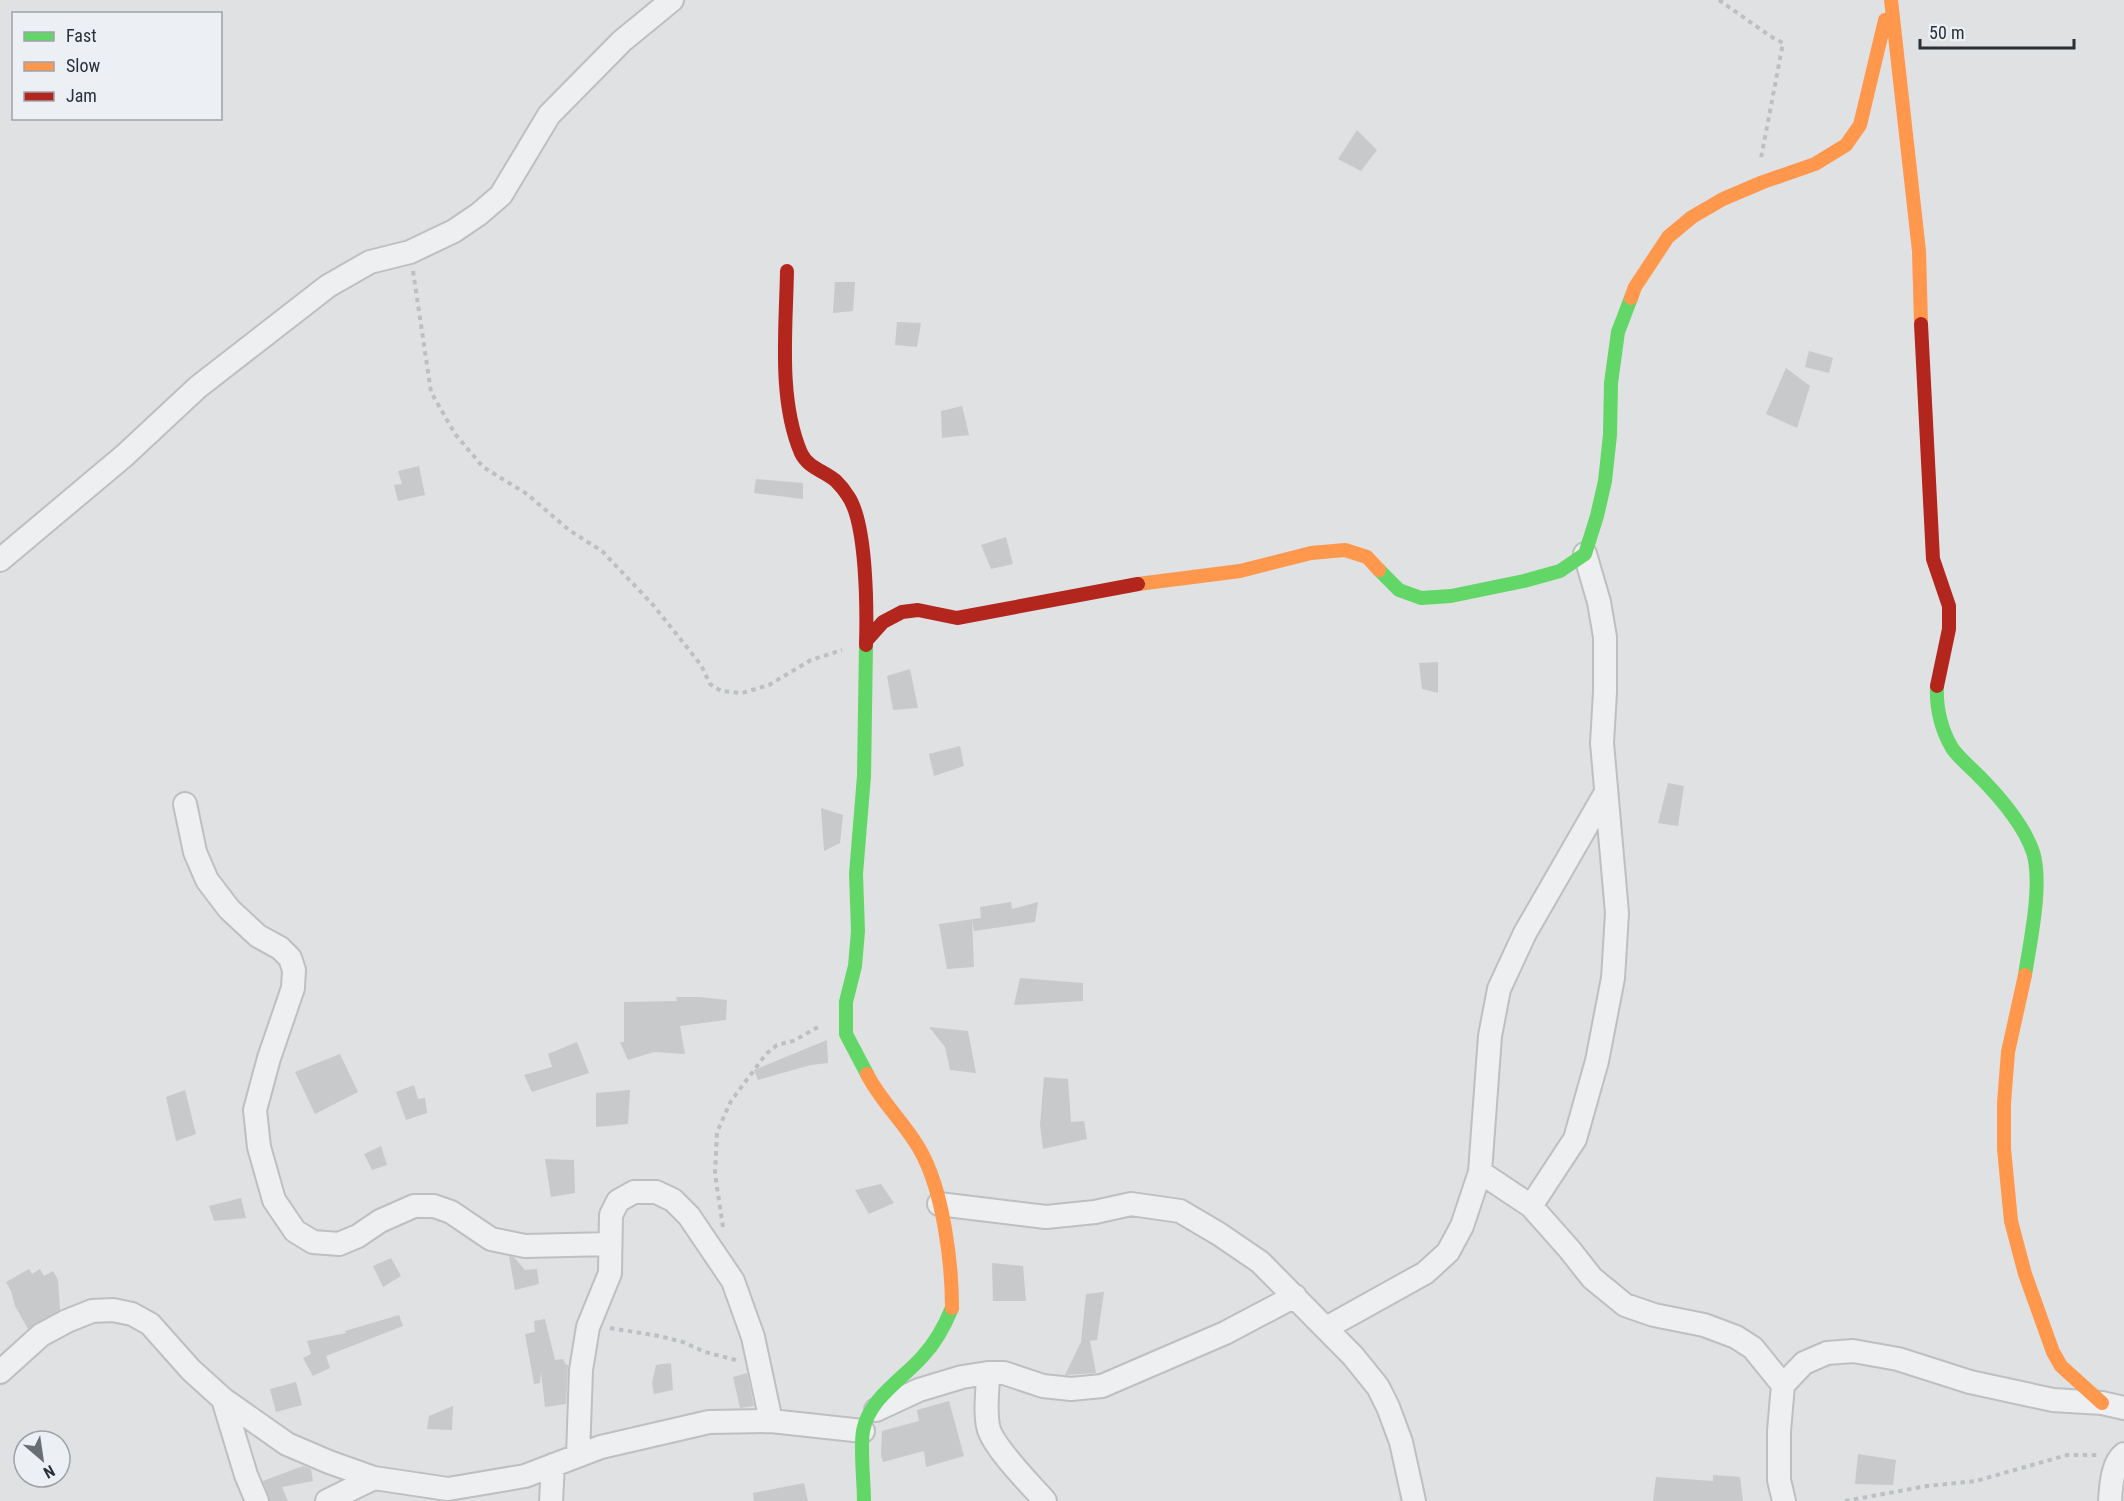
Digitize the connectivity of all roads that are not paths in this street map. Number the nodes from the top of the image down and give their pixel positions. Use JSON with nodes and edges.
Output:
{"nodes":[{"id":1,"x":672,"y":0,"type":"edge"},
{"id":2,"x":1890,"y":2,"type":"edge"},
{"id":3,"x":787,"y":271,"type":"dead end"},
{"id":4,"x":1585,"y":554,"type":"junction"},
{"id":5,"x":0,"y":560,"type":"edge"},
{"id":6,"x":866,"y":641,"type":"junction"},
{"id":7,"x":1605,"y":795,"type":"junction"},
{"id":8,"x":185,"y":804,"type":"dead end"},
{"id":9,"x":1480,"y":1172,"type":"junction"},
{"id":10,"x":939,"y":1204,"type":"junction"},
{"id":11,"x":1531,"y":1206,"type":"junction"},
{"id":12,"x":610,"y":1244,"type":"junction"},
{"id":13,"x":1295,"y":1296,"type":"junction"},
{"id":14,"x":1326,"y":1328,"type":"junction"},
{"id":15,"x":0,"y":1372,"type":"edge"},
{"id":16,"x":988,"y":1373,"type":"junction"},
{"id":17,"x":1783,"y":1385,"type":"junction"},
{"id":18,"x":223,"y":1399,"type":"junction"},
{"id":19,"x":2113,"y":1406,"type":"edge"},
{"id":20,"x":771,"y":1421,"type":"junction"},
{"id":21,"x":867,"y":1422,"type":"junction"},
{"id":22,"x":2122,"y":1455,"type":"edge"},
{"id":23,"x":578,"y":1456,"type":"junction"},
{"id":24,"x":553,"y":1465,"type":"junction"},
{"id":25,"x":374,"y":1478,"type":"junction"},
{"id":26,"x":336,"y":1499,"type":"edge"},
{"id":27,"x":257,"y":1501,"type":"edge"},
{"id":28,"x":551,"y":1501,"type":"edge"},
{"id":29,"x":864,"y":1501,"type":"edge"},
{"id":30,"x":1045,"y":1501,"type":"edge"},
{"id":31,"x":1414,"y":1501,"type":"edge"},
{"id":32,"x":1784,"y":1501,"type":"edge"},
{"id":33,"x":2110,"y":1501,"type":"edge"}],
"edges":[{"from":1,"to":5,"type":"street"},
{"from":2,"to":4,"type":"street"},
{"from":2,"to":19,"type":"street"},
{"from":3,"to":6,"type":"street"},
{"from":4,"to":6,"type":"street"},
{"from":4,"to":7,"type":"street"},
{"from":6,"to":10,"type":"street"},
{"from":7,"to":9,"type":"street"},
{"from":7,"to":11,"type":"street"},
{"from":8,"to":12,"type":"street"},
{"from":9,"to":11,"type":"street"},
{"from":9,"to":14,"type":"street"},
{"from":10,"to":13,"type":"street"},
{"from":10,"to":21,"type":"street"},
{"from":11,"to":17,"type":"street"},
{"from":12,"to":20,"type":"street"},
{"from":12,"to":23,"type":"street"},
{"from":13,"to":14,"type":"street"},
{"from":13,"to":16,"type":"street"},
{"from":14,"to":31,"type":"street"},
{"from":15,"to":18,"type":"street"},
{"from":16,"to":21,"type":"street"},
{"from":16,"to":30,"type":"street"},
{"from":17,"to":19,"type":"street"},
{"from":17,"to":32,"type":"street"},
{"from":18,"to":25,"type":"street"},
{"from":18,"to":27,"type":"street"},
{"from":20,"to":21,"type":"street"},
{"from":20,"to":23,"type":"street"},
{"from":21,"to":29,"type":"street"},
{"from":22,"to":33,"type":"street"},
{"from":23,"to":24,"type":"street"},
{"from":24,"to":25,"type":"street"},
{"from":24,"to":28,"type":"street"},
{"from":25,"to":26,"type":"street"}]}
